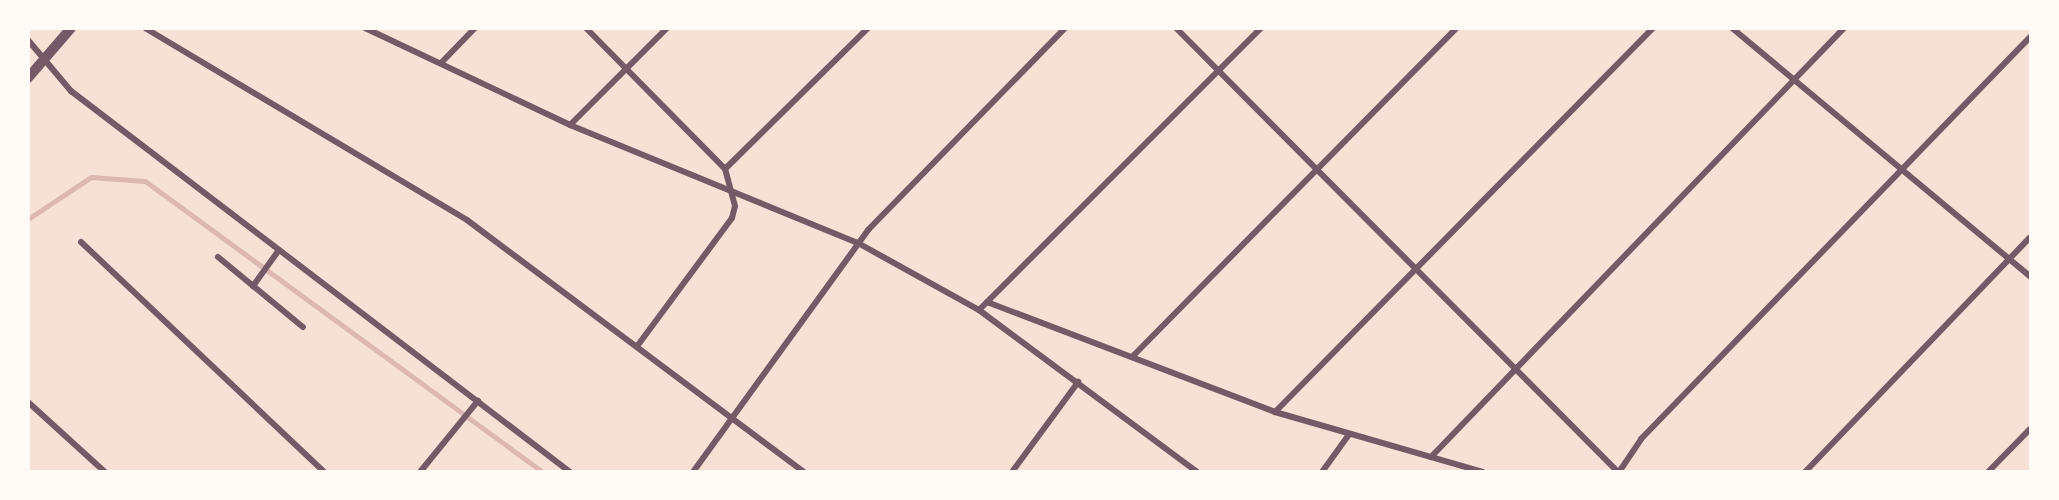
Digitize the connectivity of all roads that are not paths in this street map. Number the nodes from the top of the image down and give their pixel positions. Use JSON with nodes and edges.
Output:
{"nodes":[{"id":1,"x":72,"y":28,"type":"edge"},
{"id":2,"x":145,"y":28,"type":"edge"},
{"id":3,"x":365,"y":28,"type":"edge"},
{"id":4,"x":475,"y":28,"type":"edge"},
{"id":5,"x":586,"y":28,"type":"edge"},
{"id":6,"x":667,"y":28,"type":"edge"},
{"id":7,"x":868,"y":28,"type":"edge"},
{"id":8,"x":1065,"y":28,"type":"edge"},
{"id":9,"x":1176,"y":28,"type":"edge"},
{"id":10,"x":1261,"y":28,"type":"edge"},
{"id":11,"x":1456,"y":28,"type":"edge"},
{"id":12,"x":1653,"y":28,"type":"edge"},
{"id":13,"x":1732,"y":28,"type":"edge"},
{"id":14,"x":1844,"y":28,"type":"edge"},
{"id":15,"x":2031,"y":37,"type":"edge"},
{"id":16,"x":28,"y":40,"type":"edge"},
{"id":17,"x":44,"y":61,"type":"junction"},
{"id":18,"x":442,"y":62,"type":"junction"},
{"id":19,"x":626,"y":69,"type":"junction"},
{"id":20,"x":1219,"y":71,"type":"junction"},
{"id":21,"x":28,"y":78,"type":"edge"},
{"id":22,"x":1795,"y":80,"type":"junction"},
{"id":23,"x":570,"y":125,"type":"junction"},
{"id":24,"x":725,"y":169,"type":"junction"},
{"id":25,"x":1316,"y":171,"type":"junction"},
{"id":26,"x":1902,"y":172,"type":"junction"},
{"id":27,"x":732,"y":191,"type":"junction"},
{"id":28,"x":2031,"y":237,"type":"edge"},
{"id":29,"x":81,"y":242,"type":"dead end"},
{"id":30,"x":858,"y":243,"type":"junction"},
{"id":31,"x":279,"y":250,"type":"junction"},
{"id":32,"x":218,"y":257,"type":"dead end"},
{"id":33,"x":2010,"y":260,"type":"junction"},
{"id":34,"x":1415,"y":270,"type":"junction"},
{"id":35,"x":2031,"y":276,"type":"edge"},
{"id":36,"x":253,"y":286,"type":"junction"},
{"id":37,"x":987,"y":302,"type":"junction"},
{"id":38,"x":979,"y":310,"type":"junction"},
{"id":39,"x":303,"y":327,"type":"dead end"},
{"id":40,"x":638,"y":345,"type":"junction"},
{"id":41,"x":1132,"y":357,"type":"junction"},
{"id":42,"x":1515,"y":373,"type":"junction"},
{"id":43,"x":1078,"y":382,"type":"junction"},
{"id":44,"x":28,"y":402,"type":"edge"},
{"id":45,"x":478,"y":402,"type":"junction"},
{"id":46,"x":1275,"y":412,"type":"junction"},
{"id":47,"x":732,"y":418,"type":"junction"},
{"id":48,"x":2031,"y":429,"type":"edge"},
{"id":49,"x":1348,"y":436,"type":"junction"},
{"id":50,"x":1431,"y":457,"type":"junction"},
{"id":51,"x":105,"y":471,"type":"edge"},
{"id":52,"x":324,"y":471,"type":"edge"},
{"id":53,"x":420,"y":471,"type":"edge"},
{"id":54,"x":570,"y":471,"type":"edge"},
{"id":55,"x":693,"y":471,"type":"edge"},
{"id":56,"x":804,"y":471,"type":"edge"},
{"id":57,"x":1012,"y":471,"type":"edge"},
{"id":58,"x":1197,"y":471,"type":"edge"},
{"id":59,"x":1322,"y":471,"type":"edge"},
{"id":60,"x":1483,"y":471,"type":"edge"},
{"id":61,"x":1619,"y":471,"type":"edge"},
{"id":62,"x":1805,"y":471,"type":"edge"},
{"id":63,"x":1988,"y":471,"type":"edge"}],
"edges":[{"from":1,"to":17,"type":"street"},
{"from":2,"to":40,"type":"street"},
{"from":3,"to":18,"type":"street"},
{"from":4,"to":18,"type":"street"},
{"from":5,"to":19,"type":"street"},
{"from":6,"to":19,"type":"street"},
{"from":7,"to":24,"type":"street"},
{"from":8,"to":30,"type":"street"},
{"from":9,"to":20,"type":"street"},
{"from":10,"to":20,"type":"street"},
{"from":11,"to":25,"type":"street"},
{"from":12,"to":34,"type":"street"},
{"from":13,"to":22,"type":"street"},
{"from":14,"to":22,"type":"street"},
{"from":15,"to":26,"type":"street"},
{"from":16,"to":17,"type":"street"},
{"from":17,"to":21,"type":"street"},
{"from":17,"to":31,"type":"street"},
{"from":18,"to":23,"type":"street"},
{"from":19,"to":23,"type":"street"},
{"from":19,"to":24,"type":"street"},
{"from":20,"to":25,"type":"street"},
{"from":20,"to":37,"type":"street"},
{"from":22,"to":26,"type":"street"},
{"from":22,"to":42,"type":"street"},
{"from":23,"to":27,"type":"street"},
{"from":24,"to":27,"type":"street"},
{"from":25,"to":34,"type":"street"},
{"from":25,"to":41,"type":"street"},
{"from":26,"to":33,"type":"street"},
{"from":26,"to":61,"type":"street"},
{"from":27,"to":30,"type":"street"},
{"from":27,"to":40,"type":"street"},
{"from":28,"to":33,"type":"street"},
{"from":29,"to":52,"type":"street"},
{"from":30,"to":38,"type":"street"},
{"from":30,"to":47,"type":"street"},
{"from":31,"to":36,"type":"street"},
{"from":31,"to":45,"type":"street"},
{"from":32,"to":36,"type":"street"},
{"from":33,"to":35,"type":"street"},
{"from":33,"to":62,"type":"street"},
{"from":34,"to":42,"type":"street"},
{"from":34,"to":46,"type":"street"},
{"from":36,"to":39,"type":"street"},
{"from":37,"to":38,"type":"street"},
{"from":37,"to":41,"type":"street"},
{"from":38,"to":43,"type":"street"},
{"from":40,"to":47,"type":"street"},
{"from":41,"to":46,"type":"street"},
{"from":42,"to":50,"type":"street"},
{"from":42,"to":61,"type":"street"},
{"from":43,"to":57,"type":"street"},
{"from":43,"to":58,"type":"street"},
{"from":44,"to":51,"type":"street"},
{"from":45,"to":53,"type":"street"},
{"from":45,"to":54,"type":"street"},
{"from":46,"to":49,"type":"street"},
{"from":47,"to":55,"type":"street"},
{"from":47,"to":56,"type":"street"},
{"from":48,"to":63,"type":"street"},
{"from":49,"to":50,"type":"street"},
{"from":49,"to":59,"type":"street"},
{"from":50,"to":60,"type":"street"}]}
